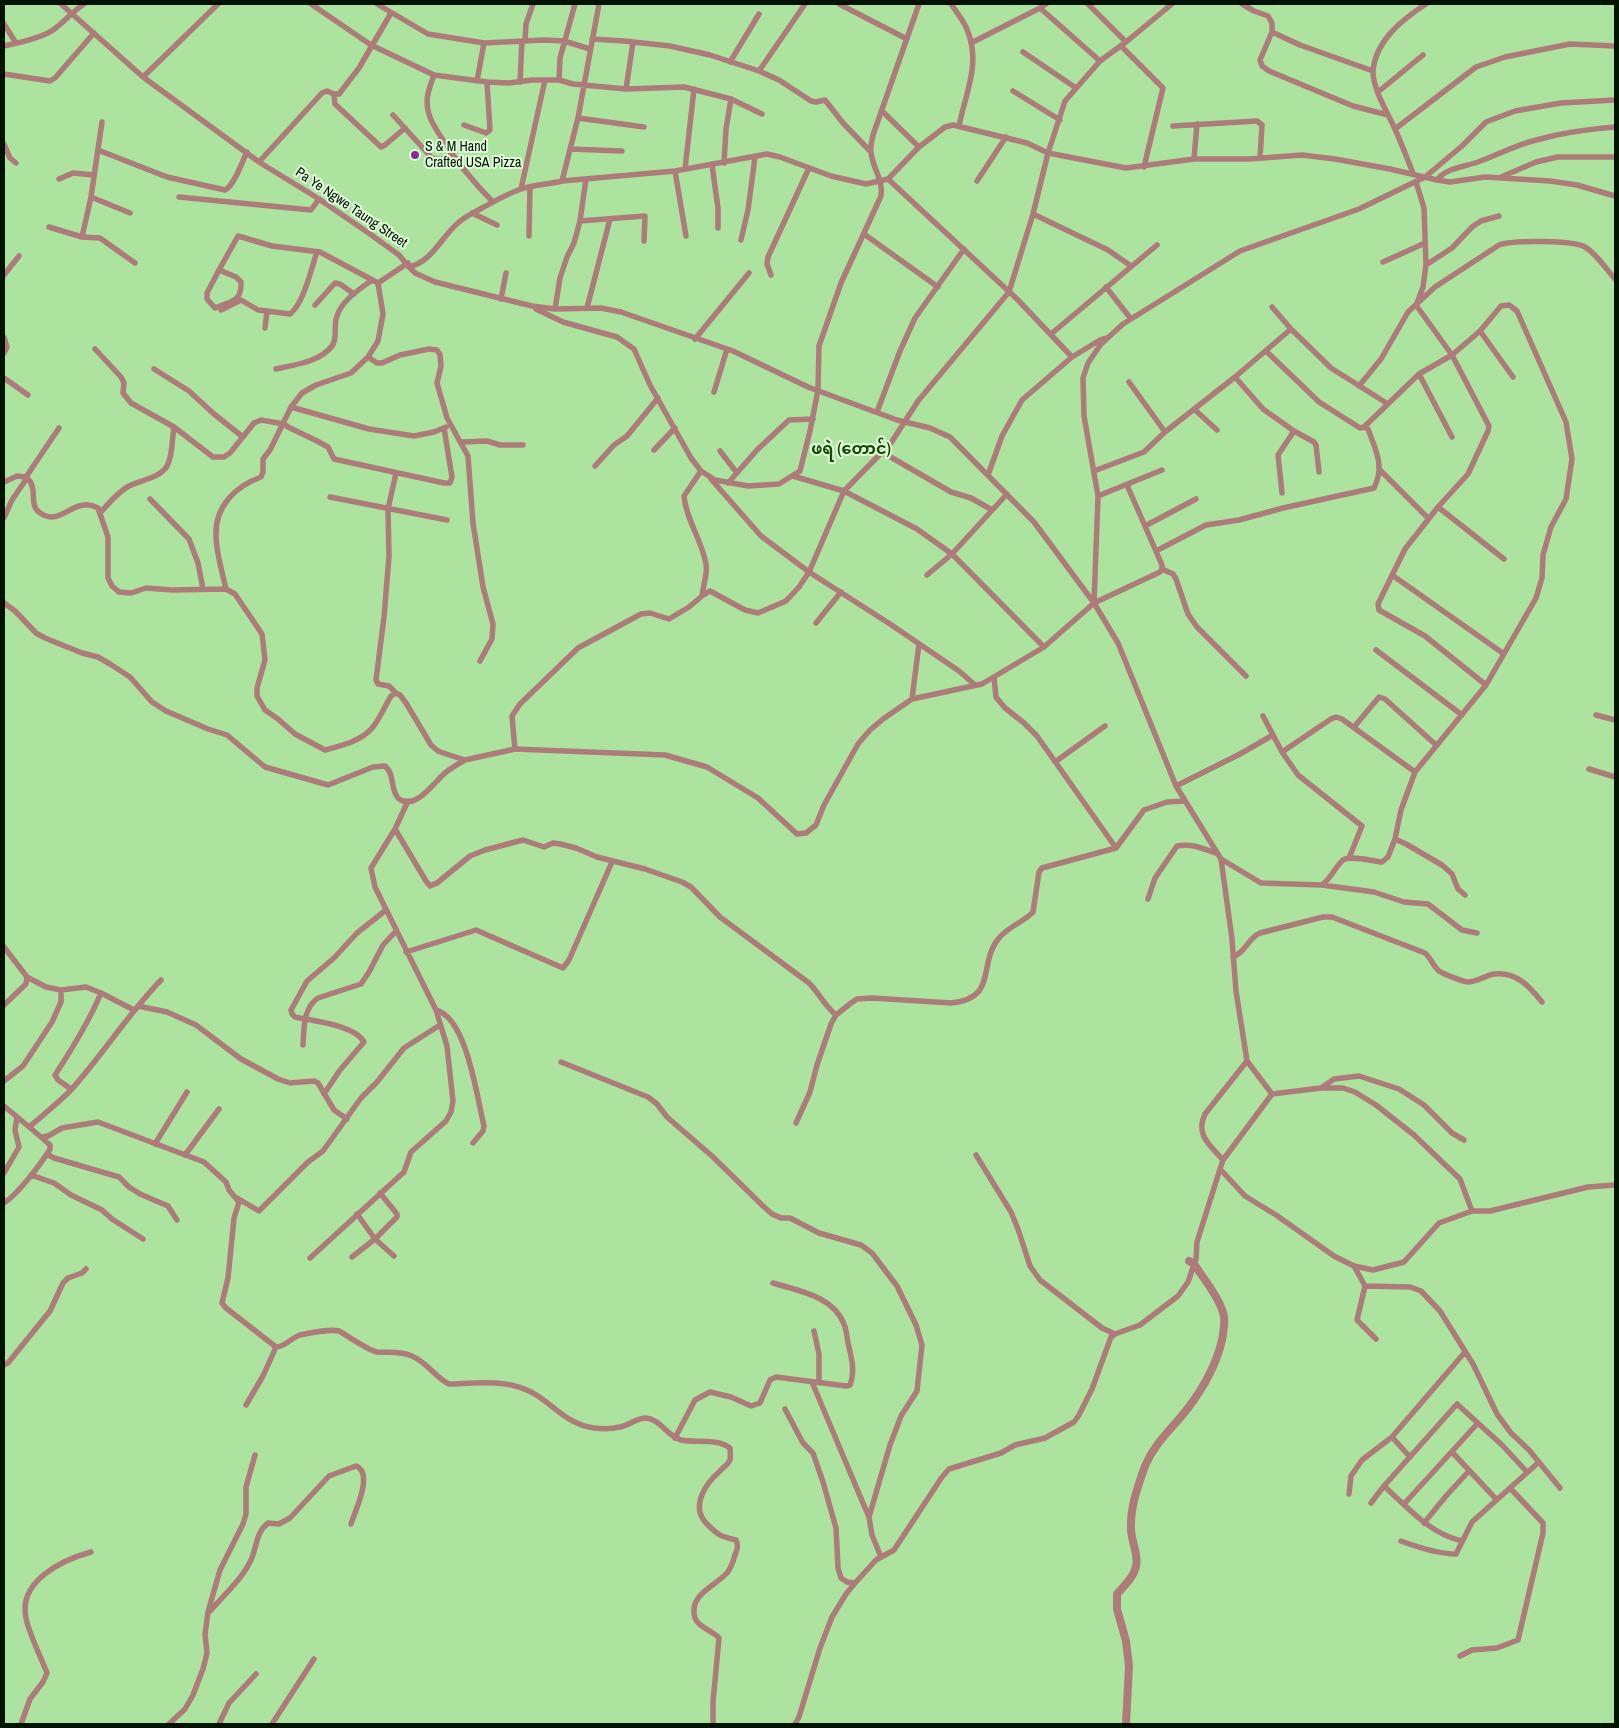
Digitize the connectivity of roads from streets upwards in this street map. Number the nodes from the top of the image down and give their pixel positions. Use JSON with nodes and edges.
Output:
{"nodes":[{"id":1,"x":61,"y":4,"type":"edge"},
{"id":2,"x":84,"y":4,"type":"edge"},
{"id":3,"x":218,"y":4,"type":"edge"},
{"id":4,"x":311,"y":4,"type":"edge"},
{"id":5,"x":377,"y":4,"type":"edge"},
{"id":6,"x":533,"y":4,"type":"edge"},
{"id":7,"x":574,"y":4,"type":"edge"},
{"id":8,"x":599,"y":4,"type":"edge"},
{"id":9,"x":805,"y":4,"type":"edge"},
{"id":10,"x":839,"y":4,"type":"edge"},
{"id":11,"x":919,"y":4,"type":"edge"},
{"id":12,"x":951,"y":4,"type":"edge"},
{"id":13,"x":1046,"y":4,"type":"edge"},
{"id":14,"x":1088,"y":4,"type":"edge"},
{"id":15,"x":1172,"y":4,"type":"edge"},
{"id":16,"x":1242,"y":4,"type":"edge"},
{"id":17,"x":1426,"y":4,"type":"edge"},
{"id":18,"x":1040,"y":8,"type":"junction"},
{"id":19,"x":71,"y":13,"type":"junction"},
{"id":20,"x":391,"y":13,"type":"junction"},
{"id":21,"x":759,"y":14,"type":"dead end"},
{"id":22,"x":4,"y":24,"type":"edge"},
{"id":23,"x":1272,"y":32,"type":"junction"},
{"id":24,"x":94,"y":33,"type":"junction"},
{"id":25,"x":592,"y":39,"type":"junction"},
{"id":26,"x":907,"y":39,"type":"junction"},
{"id":27,"x":524,"y":41,"type":"junction"},
{"id":28,"x":564,"y":41,"type":"junction"},
{"id":29,"x":634,"y":42,"type":"junction"},
{"id":30,"x":1126,"y":42,"type":"junction"},
{"id":31,"x":16,"y":43,"type":"junction"},
{"id":32,"x":484,"y":43,"type":"junction"},
{"id":33,"x":972,"y":43,"type":"junction"},
{"id":34,"x":371,"y":45,"type":"junction"},
{"id":35,"x":4,"y":46,"type":"edge"},
{"id":36,"x":1121,"y":46,"type":"junction"},
{"id":37,"x":1615,"y":46,"type":"edge"},
{"id":38,"x":590,"y":49,"type":"junction"},
{"id":39,"x":1023,"y":52,"type":"dead end"},
{"id":40,"x":1423,"y":55,"type":"dead end"},
{"id":41,"x":1100,"y":61,"type":"junction"},
{"id":42,"x":730,"y":62,"type":"junction"},
{"id":43,"x":759,"y":71,"type":"junction"},
{"id":44,"x":1373,"y":72,"type":"junction"},
{"id":45,"x":4,"y":74,"type":"edge"},
{"id":46,"x":434,"y":75,"type":"junction"},
{"id":47,"x":143,"y":77,"type":"junction"},
{"id":48,"x":545,"y":80,"type":"junction"},
{"id":49,"x":559,"y":80,"type":"junction"},
{"id":50,"x":477,"y":81,"type":"junction"},
{"id":51,"x":487,"y":82,"type":"junction"},
{"id":52,"x":520,"y":82,"type":"junction"},
{"id":53,"x":583,"y":84,"type":"junction"},
{"id":54,"x":1076,"y":88,"type":"junction"},
{"id":55,"x":626,"y":89,"type":"junction"},
{"id":56,"x":694,"y":89,"type":"junction"},
{"id":57,"x":1013,"y":92,"type":"dead end"},
{"id":58,"x":1378,"y":92,"type":"junction"},
{"id":59,"x":334,"y":94,"type":"junction"},
{"id":60,"x":731,"y":99,"type":"junction"},
{"id":61,"x":1615,"y":100,"type":"edge"},
{"id":62,"x":882,"y":110,"type":"junction"},
{"id":63,"x":762,"y":114,"type":"dead end"},
{"id":64,"x":393,"y":115,"type":"dead end"},
{"id":65,"x":1388,"y":115,"type":"junction"},
{"id":66,"x":578,"y":118,"type":"junction"},
{"id":67,"x":1060,"y":120,"type":"junction"},
{"id":68,"x":102,"y":122,"type":"dead end"},
{"id":69,"x":1197,"y":124,"type":"junction"},
{"id":70,"x":464,"y":125,"type":"dead end"},
{"id":71,"x":959,"y":126,"type":"junction"},
{"id":72,"x":1173,"y":126,"type":"dead end"},
{"id":73,"x":644,"y":127,"type":"dead end"},
{"id":74,"x":1615,"y":127,"type":"edge"},
{"id":75,"x":405,"y":128,"type":"junction"},
{"id":76,"x":1395,"y":129,"type":"junction"},
{"id":77,"x":1006,"y":137,"type":"junction"},
{"id":78,"x":4,"y":144,"type":"edge"},
{"id":79,"x":919,"y":147,"type":"junction"},
{"id":80,"x":570,"y":149,"type":"junction"},
{"id":81,"x":98,"y":150,"type":"junction"},
{"id":82,"x":622,"y":150,"type":"dead end"},
{"id":83,"x":870,"y":151,"type":"junction"},
{"id":84,"x":247,"y":152,"type":"junction"},
{"id":85,"x":1048,"y":153,"type":"junction"},
{"id":86,"x":452,"y":155,"type":"junction"},
{"id":87,"x":755,"y":157,"type":"junction"},
{"id":88,"x":1615,"y":157,"type":"edge"},
{"id":89,"x":1260,"y":158,"type":"junction"},
{"id":90,"x":1194,"y":159,"type":"junction"},
{"id":91,"x":259,"y":162,"type":"junction"},
{"id":92,"x":16,"y":163,"type":"dead end"},
{"id":93,"x":724,"y":163,"type":"junction"},
{"id":94,"x":712,"y":165,"type":"junction"},
{"id":95,"x":1144,"y":167,"type":"junction"},
{"id":96,"x":809,"y":168,"type":"junction"},
{"id":97,"x":685,"y":169,"type":"junction"},
{"id":98,"x":674,"y":171,"type":"junction"},
{"id":99,"x":1413,"y":173,"type":"junction"},
{"id":100,"x":94,"y":175,"type":"junction"},
{"id":101,"x":1425,"y":177,"type":"junction"},
{"id":102,"x":1501,"y":177,"type":"junction"},
{"id":103,"x":59,"y":179,"type":"dead end"},
{"id":104,"x":586,"y":179,"type":"junction"},
{"id":105,"x":888,"y":179,"type":"junction"},
{"id":106,"x":1437,"y":180,"type":"junction"},
{"id":107,"x":562,"y":181,"type":"junction"},
{"id":108,"x":977,"y":181,"type":"dead end"},
{"id":109,"x":880,"y":182,"type":"junction"},
{"id":110,"x":1416,"y":182,"type":"junction"},
{"id":111,"x":530,"y":187,"type":"junction"},
{"id":112,"x":521,"y":189,"type":"junction"},
{"id":113,"x":1615,"y":196,"type":"edge"},
{"id":114,"x":91,"y":197,"type":"junction"},
{"id":115,"x":180,"y":197,"type":"dead end"},
{"id":116,"x":319,"y":199,"type":"junction"},
{"id":117,"x":493,"y":202,"type":"junction"},
{"id":118,"x":130,"y":213,"type":"dead end"},
{"id":119,"x":472,"y":213,"type":"junction"},
{"id":120,"x":1033,"y":214,"type":"junction"},
{"id":121,"x":1499,"y":216,"type":"dead end"},
{"id":122,"x":610,"y":219,"type":"junction"},
{"id":123,"x":580,"y":221,"type":"junction"},
{"id":124,"x":497,"y":225,"type":"dead end"},
{"id":125,"x":50,"y":227,"type":"dead end"},
{"id":126,"x":718,"y":228,"type":"dead end"},
{"id":127,"x":864,"y":234,"type":"junction"},
{"id":128,"x":529,"y":236,"type":"dead end"},
{"id":129,"x":686,"y":236,"type":"dead end"},
{"id":130,"x":82,"y":237,"type":"junction"},
{"id":131,"x":741,"y":240,"type":"dead end"},
{"id":132,"x":644,"y":241,"type":"dead end"},
{"id":133,"x":1426,"y":243,"type":"junction"},
{"id":134,"x":1157,"y":245,"type":"dead end"},
{"id":135,"x":964,"y":249,"type":"junction"},
{"id":136,"x":317,"y":252,"type":"junction"},
{"id":137,"x":19,"y":256,"type":"dead end"},
{"id":138,"x":1383,"y":262,"type":"dead end"},
{"id":139,"x":135,"y":263,"type":"dead end"},
{"id":140,"x":408,"y":265,"type":"junction"},
{"id":141,"x":1426,"y":265,"type":"junction"},
{"id":142,"x":1131,"y":266,"type":"junction"},
{"id":143,"x":219,"y":270,"type":"junction"},
{"id":144,"x":506,"y":273,"type":"dead end"},
{"id":145,"x":749,"y":273,"type":"dead end"},
{"id":146,"x":4,"y":274,"type":"edge"},
{"id":147,"x":772,"y":275,"type":"dead end"},
{"id":148,"x":1615,"y":279,"type":"edge"},
{"id":149,"x":375,"y":282,"type":"junction"},
{"id":150,"x":938,"y":287,"type":"junction"},
{"id":151,"x":1106,"y":287,"type":"junction"},
{"id":152,"x":1010,"y":292,"type":"junction"},
{"id":153,"x":354,"y":294,"type":"junction"},
{"id":154,"x":502,"y":299,"type":"junction"},
{"id":155,"x":315,"y":305,"type":"dead end"},
{"id":156,"x":1416,"y":305,"type":"junction"},
{"id":157,"x":532,"y":306,"type":"junction"},
{"id":158,"x":1272,"y":307,"type":"dead end"},
{"id":159,"x":587,"y":308,"type":"junction"},
{"id":160,"x":555,"y":309,"type":"junction"},
{"id":161,"x":221,"y":310,"type":"dead end"},
{"id":162,"x":267,"y":311,"type":"junction"},
{"id":163,"x":1131,"y":319,"type":"junction"},
{"id":164,"x":265,"y":328,"type":"dead end"},
{"id":165,"x":1292,"y":329,"type":"junction"},
{"id":166,"x":1480,"y":331,"type":"junction"},
{"id":167,"x":1051,"y":334,"type":"junction"},
{"id":168,"x":4,"y":337,"type":"edge"},
{"id":169,"x":1108,"y":338,"type":"junction"},
{"id":170,"x":695,"y":339,"type":"junction"},
{"id":171,"x":95,"y":349,"type":"dead end"},
{"id":172,"x":727,"y":349,"type":"junction"},
{"id":173,"x":1266,"y":351,"type":"junction"},
{"id":174,"x":4,"y":353,"type":"edge"},
{"id":175,"x":1452,"y":355,"type":"junction"},
{"id":176,"x":368,"y":357,"type":"junction"},
{"id":177,"x":1072,"y":357,"type":"junction"},
{"id":178,"x":276,"y":369,"type":"dead end"},
{"id":179,"x":154,"y":370,"type":"dead end"},
{"id":180,"x":1419,"y":374,"type":"junction"},
{"id":181,"x":1235,"y":377,"type":"junction"},
{"id":182,"x":1513,"y":377,"type":"dead end"},
{"id":183,"x":4,"y":378,"type":"edge"},
{"id":184,"x":1129,"y":382,"type":"dead end"},
{"id":185,"x":1358,"y":386,"type":"junction"},
{"id":186,"x":818,"y":390,"type":"junction"},
{"id":187,"x":714,"y":392,"type":"dead end"},
{"id":188,"x":28,"y":394,"type":"dead end"},
{"id":189,"x":658,"y":398,"type":"junction"},
{"id":190,"x":1388,"y":404,"type":"junction"},
{"id":191,"x":291,"y":407,"type":"junction"},
{"id":192,"x":1194,"y":408,"type":"junction"},
{"id":193,"x":877,"y":412,"type":"junction"},
{"id":194,"x":813,"y":420,"type":"junction"},
{"id":195,"x":904,"y":422,"type":"junction"},
{"id":196,"x":284,"y":424,"type":"junction"},
{"id":197,"x":450,"y":425,"type":"junction"},
{"id":198,"x":174,"y":427,"type":"junction"},
{"id":199,"x":1364,"y":427,"type":"junction"},
{"id":200,"x":58,"y":428,"type":"dead end"},
{"id":201,"x":444,"y":428,"type":"junction"},
{"id":202,"x":675,"y":428,"type":"junction"},
{"id":203,"x":1218,"y":430,"type":"dead end"},
{"id":204,"x":1294,"y":431,"type":"junction"},
{"id":205,"x":1165,"y":432,"type":"junction"},
{"id":206,"x":243,"y":437,"type":"junction"},
{"id":207,"x":1452,"y":437,"type":"dead end"},
{"id":208,"x":462,"y":442,"type":"junction"},
{"id":209,"x":523,"y":445,"type":"dead end"},
{"id":210,"x":654,"y":450,"type":"dead end"},
{"id":211,"x":720,"y":451,"type":"dead end"},
{"id":212,"x":882,"y":452,"type":"junction"},
{"id":213,"x":595,"y":466,"type":"dead end"},
{"id":214,"x":1162,"y":470,"type":"dead end"},
{"id":215,"x":1381,"y":470,"type":"junction"},
{"id":216,"x":701,"y":471,"type":"junction"},
{"id":217,"x":1094,"y":471,"type":"junction"},
{"id":218,"x":737,"y":472,"type":"junction"},
{"id":219,"x":1319,"y":472,"type":"dead end"},
{"id":220,"x":396,"y":473,"type":"junction"},
{"id":221,"x":708,"y":475,"type":"junction"},
{"id":222,"x":988,"y":475,"type":"junction"},
{"id":223,"x":793,"y":476,"type":"junction"},
{"id":224,"x":26,"y":478,"type":"junction"},
{"id":225,"x":4,"y":482,"type":"edge"},
{"id":226,"x":728,"y":483,"type":"junction"},
{"id":227,"x":1126,"y":485,"type":"junction"},
{"id":228,"x":844,"y":491,"type":"junction"},
{"id":229,"x":1282,"y":493,"type":"dead end"},
{"id":230,"x":1007,"y":494,"type":"junction"},
{"id":231,"x":1098,"y":496,"type":"junction"},
{"id":232,"x":330,"y":497,"type":"dead end"},
{"id":233,"x":150,"y":499,"type":"dead end"},
{"id":234,"x":1196,"y":499,"type":"dead end"},
{"id":235,"x":1438,"y":506,"type":"junction"},
{"id":236,"x":388,"y":509,"type":"junction"},
{"id":237,"x":992,"y":510,"type":"junction"},
{"id":238,"x":100,"y":513,"type":"junction"},
{"id":239,"x":4,"y":518,"type":"edge"},
{"id":240,"x":1428,"y":518,"type":"junction"},
{"id":241,"x":447,"y":520,"type":"dead end"},
{"id":242,"x":1145,"y":526,"type":"junction"},
{"id":243,"x":1156,"y":551,"type":"junction"},
{"id":244,"x":952,"y":554,"type":"junction"},
{"id":245,"x":1504,"y":560,"type":"dead end"},
{"id":246,"x":1162,"y":569,"type":"junction"},
{"id":247,"x":809,"y":572,"type":"junction"},
{"id":248,"x":927,"y":575,"type":"dead end"},
{"id":249,"x":1392,"y":575,"type":"junction"},
{"id":250,"x":203,"y":589,"type":"junction"},
{"id":251,"x":226,"y":589,"type":"junction"},
{"id":252,"x":841,"y":592,"type":"junction"},
{"id":253,"x":702,"y":596,"type":"junction"},
{"id":254,"x":1094,"y":603,"type":"junction"},
{"id":255,"x":4,"y":604,"type":"edge"},
{"id":256,"x":816,"y":623,"type":"dead end"},
{"id":257,"x":919,"y":644,"type":"junction"},
{"id":258,"x":1044,"y":646,"type":"junction"},
{"id":259,"x":1376,"y":650,"type":"dead end"},
{"id":260,"x":1504,"y":654,"type":"junction"},
{"id":261,"x":480,"y":660,"type":"dead end"},
{"id":262,"x":1246,"y":676,"type":"dead end"},
{"id":263,"x":994,"y":677,"type":"junction"},
{"id":264,"x":1486,"y":685,"type":"junction"},
{"id":265,"x":975,"y":686,"type":"junction"},
{"id":266,"x":396,"y":693,"type":"junction"},
{"id":267,"x":912,"y":700,"type":"junction"},
{"id":268,"x":1462,"y":714,"type":"junction"},
{"id":269,"x":1596,"y":715,"type":"dead end"},
{"id":270,"x":1263,"y":716,"type":"dead end"},
{"id":271,"x":1615,"y":720,"type":"edge"},
{"id":272,"x":1105,"y":726,"type":"dead end"},
{"id":273,"x":1354,"y":727,"type":"junction"},
{"id":274,"x":1273,"y":735,"type":"junction"},
{"id":275,"x":1436,"y":745,"type":"junction"},
{"id":276,"x":516,"y":749,"type":"junction"},
{"id":277,"x":1282,"y":752,"type":"junction"},
{"id":278,"x":465,"y":760,"type":"junction"},
{"id":279,"x":1055,"y":762,"type":"junction"},
{"id":280,"x":1589,"y":769,"type":"dead end"},
{"id":281,"x":1414,"y":772,"type":"junction"},
{"id":282,"x":1615,"y":777,"type":"edge"},
{"id":283,"x":1176,"y":786,"type":"junction"},
{"id":284,"x":408,"y":801,"type":"junction"},
{"id":285,"x":1185,"y":801,"type":"junction"},
{"id":286,"x":395,"y":829,"type":"junction"},
{"id":287,"x":1395,"y":839,"type":"junction"},
{"id":288,"x":1116,"y":848,"type":"junction"},
{"id":289,"x":1220,"y":856,"type":"junction"},
{"id":290,"x":1349,"y":858,"type":"junction"},
{"id":291,"x":612,"y":862,"type":"junction"},
{"id":292,"x":1322,"y":885,"type":"junction"},
{"id":293,"x":1465,"y":895,"type":"dead end"},
{"id":294,"x":1148,"y":899,"type":"dead end"},
{"id":295,"x":386,"y":910,"type":"junction"},
{"id":296,"x":396,"y":931,"type":"junction"},
{"id":297,"x":1477,"y":932,"type":"dead end"},
{"id":298,"x":4,"y":947,"type":"edge"},
{"id":299,"x":406,"y":952,"type":"junction"},
{"id":300,"x":1233,"y":957,"type":"junction"},
{"id":301,"x":27,"y":977,"type":"junction"},
{"id":302,"x":161,"y":980,"type":"dead end"},
{"id":303,"x":61,"y":990,"type":"junction"},
{"id":304,"x":101,"y":993,"type":"junction"},
{"id":305,"x":1542,"y":1002,"type":"dead end"},
{"id":306,"x":4,"y":1005,"type":"edge"},
{"id":307,"x":136,"y":1008,"type":"junction"},
{"id":308,"x":436,"y":1010,"type":"junction"},
{"id":309,"x":836,"y":1014,"type":"junction"},
{"id":310,"x":306,"y":1019,"type":"junction"},
{"id":311,"x":440,"y":1025,"type":"junction"},
{"id":312,"x":303,"y":1045,"type":"dead end"},
{"id":313,"x":1247,"y":1061,"type":"junction"},
{"id":314,"x":561,"y":1062,"type":"dead end"},
{"id":315,"x":4,"y":1082,"type":"edge"},
{"id":316,"x":1321,"y":1088,"type":"junction"},
{"id":317,"x":71,"y":1089,"type":"junction"},
{"id":318,"x":187,"y":1092,"type":"dead end"},
{"id":319,"x":324,"y":1094,"type":"junction"},
{"id":320,"x":1272,"y":1094,"type":"junction"},
{"id":321,"x":4,"y":1106,"type":"edge"},
{"id":322,"x":219,"y":1109,"type":"dead end"},
{"id":323,"x":17,"y":1117,"type":"junction"},
{"id":324,"x":347,"y":1119,"type":"junction"},
{"id":325,"x":796,"y":1123,"type":"dead end"},
{"id":326,"x":29,"y":1127,"type":"junction"},
{"id":327,"x":42,"y":1137,"type":"junction"},
{"id":328,"x":1464,"y":1140,"type":"dead end"},
{"id":329,"x":474,"y":1142,"type":"dead end"},
{"id":330,"x":155,"y":1144,"type":"junction"},
{"id":331,"x":47,"y":1154,"type":"junction"},
{"id":332,"x":185,"y":1155,"type":"junction"},
{"id":333,"x":976,"y":1156,"type":"dead end"},
{"id":334,"x":1223,"y":1160,"type":"junction"},
{"id":335,"x":1220,"y":1169,"type":"junction"},
{"id":336,"x":4,"y":1173,"type":"edge"},
{"id":337,"x":30,"y":1175,"type":"junction"},
{"id":338,"x":1615,"y":1185,"type":"edge"},
{"id":339,"x":380,"y":1193,"type":"junction"},
{"id":340,"x":237,"y":1198,"type":"junction"},
{"id":341,"x":4,"y":1203,"type":"edge"},
{"id":342,"x":1472,"y":1211,"type":"junction"},
{"id":343,"x":358,"y":1214,"type":"junction"},
{"id":344,"x":176,"y":1220,"type":"dead end"},
{"id":345,"x":143,"y":1239,"type":"dead end"},
{"id":346,"x":375,"y":1239,"type":"junction"},
{"id":347,"x":394,"y":1256,"type":"dead end"},
{"id":348,"x":352,"y":1257,"type":"dead end"},
{"id":349,"x":310,"y":1258,"type":"dead end"},
{"id":350,"x":1192,"y":1262,"type":"junction"},
{"id":351,"x":1354,"y":1266,"type":"junction"},
{"id":352,"x":86,"y":1269,"type":"dead end"},
{"id":353,"x":773,"y":1283,"type":"dead end"},
{"id":354,"x":1365,"y":1286,"type":"junction"},
{"id":355,"x":814,"y":1331,"type":"dead end"},
{"id":356,"x":1115,"y":1334,"type":"junction"},
{"id":357,"x":1376,"y":1339,"type":"dead end"},
{"id":358,"x":276,"y":1347,"type":"junction"},
{"id":359,"x":1465,"y":1352,"type":"junction"},
{"id":360,"x":4,"y":1365,"type":"edge"},
{"id":361,"x":812,"y":1382,"type":"junction"},
{"id":362,"x":819,"y":1383,"type":"junction"},
{"id":363,"x":246,"y":1405,"type":"dead end"},
{"id":364,"x":785,"y":1410,"type":"dead end"},
{"id":365,"x":1477,"y":1424,"type":"junction"},
{"id":366,"x":1392,"y":1437,"type":"junction"},
{"id":367,"x":675,"y":1438,"type":"junction"},
{"id":368,"x":1452,"y":1452,"type":"junction"},
{"id":369,"x":254,"y":1455,"type":"dead end"},
{"id":370,"x":1410,"y":1457,"type":"junction"},
{"id":371,"x":1539,"y":1462,"type":"junction"},
{"id":372,"x":1469,"y":1471,"type":"junction"},
{"id":373,"x":1527,"y":1472,"type":"junction"},
{"id":374,"x":1384,"y":1486,"type":"junction"},
{"id":375,"x":1510,"y":1488,"type":"junction"},
{"id":376,"x":1560,"y":1488,"type":"dead end"},
{"id":377,"x":1349,"y":1494,"type":"dead end"},
{"id":378,"x":1496,"y":1498,"type":"junction"},
{"id":379,"x":1371,"y":1503,"type":"dead end"},
{"id":380,"x":1404,"y":1504,"type":"junction"},
{"id":381,"x":868,"y":1517,"type":"junction"},
{"id":382,"x":1424,"y":1523,"type":"junction"},
{"id":383,"x":351,"y":1524,"type":"dead end"},
{"id":384,"x":1401,"y":1541,"type":"dead end"},
{"id":385,"x":1462,"y":1541,"type":"junction"},
{"id":386,"x":91,"y":1552,"type":"dead end"},
{"id":387,"x":881,"y":1557,"type":"junction"},
{"id":388,"x":855,"y":1583,"type":"junction"},
{"id":389,"x":208,"y":1612,"type":"junction"},
{"id":390,"x":1460,"y":1656,"type":"dead end"},
{"id":391,"x":314,"y":1659,"type":"dead end"},
{"id":392,"x":256,"y":1674,"type":"dead end"},
{"id":393,"x":21,"y":1724,"type":"edge"},
{"id":394,"x":169,"y":1724,"type":"edge"},
{"id":395,"x":219,"y":1724,"type":"edge"},
{"id":396,"x":272,"y":1724,"type":"edge"},
{"id":397,"x":713,"y":1724,"type":"edge"},
{"id":398,"x":796,"y":1724,"type":"edge"},
{"id":399,"x":1126,"y":1724,"type":"edge"}],
"edges":[{"from":1,"to":19,"type":"street","name":"Pa Ye Ngwe Taung Street"},
{"from":2,"to":19,"type":"street"},
{"from":3,"to":47,"type":"street"},
{"from":4,"to":34,"type":"street"},
{"from":5,"to":20,"type":"street"},
{"from":6,"to":27,"type":"street"},
{"from":7,"to":28,"type":"street"},
{"from":8,"to":25,"type":"street"},
{"from":9,"to":43,"type":"street"},
{"from":10,"to":26,"type":"street"},
{"from":11,"to":26,"type":"street"},
{"from":12,"to":33,"type":"street"},
{"from":13,"to":18,"type":"street"},
{"from":14,"to":30,"type":"street"},
{"from":15,"to":30,"type":"street"},
{"from":16,"to":23,"type":"street"},
{"from":17,"to":44,"type":"street"},
{"from":18,"to":33,"type":"street"},
{"from":18,"to":41,"type":"street"},
{"from":19,"to":24,"type":"street","name":"Pa Ye Ngwe Taung Street"},
{"from":19,"to":31,"type":"street"},
{"from":20,"to":32,"type":"street"},
{"from":20,"to":34,"type":"street"},
{"from":21,"to":42,"type":"street"},
{"from":22,"to":31,"type":"street"},
{"from":23,"to":44,"type":"street"},
{"from":23,"to":65,"type":"street"},
{"from":24,"to":45,"type":"street"},
{"from":24,"to":47,"type":"street","name":"Pa Ye Ngwe Taung Street"},
{"from":25,"to":29,"type":"street"},
{"from":25,"to":38,"type":"street"},
{"from":26,"to":62,"type":"street"},
{"from":27,"to":28,"type":"street"},
{"from":27,"to":32,"type":"street"},
{"from":27,"to":52,"type":"street"},
{"from":28,"to":38,"type":"street"},
{"from":28,"to":49,"type":"street"},
{"from":29,"to":42,"type":"street"},
{"from":29,"to":55,"type":"street"},
{"from":30,"to":36,"type":"street"},
{"from":31,"to":35,"type":"street"},
{"from":32,"to":50,"type":"street"},
{"from":33,"to":71,"type":"street"},
{"from":34,"to":46,"type":"street"},
{"from":34,"to":59,"type":"street"},
{"from":36,"to":41,"type":"street"},
{"from":36,"to":95,"type":"street"},
{"from":37,"to":76,"type":"street"},
{"from":38,"to":53,"type":"street"},
{"from":39,"to":54,"type":"street"},
{"from":40,"to":58,"type":"street"},
{"from":41,"to":54,"type":"street"},
{"from":42,"to":43,"type":"street"},
{"from":43,"to":83,"type":"street"},
{"from":44,"to":58,"type":"street"},
{"from":46,"to":50,"type":"street"},
{"from":46,"to":86,"type":"street"},
{"from":47,"to":84,"type":"street","name":"Pa Ye Ngwe Taung Street"},
{"from":48,"to":49,"type":"street"},
{"from":48,"to":52,"type":"street"},
{"from":48,"to":112,"type":"street"},
{"from":49,"to":53,"type":"street"},
{"from":50,"to":51,"type":"street"},
{"from":51,"to":52,"type":"street"},
{"from":51,"to":70,"type":"street"},
{"from":53,"to":55,"type":"street"},
{"from":53,"to":66,"type":"street"},
{"from":54,"to":67,"type":"street"},
{"from":55,"to":56,"type":"street"},
{"from":56,"to":60,"type":"street"},
{"from":56,"to":97,"type":"street"},
{"from":57,"to":67,"type":"street"},
{"from":58,"to":65,"type":"street"},
{"from":59,"to":75,"type":"street"},
{"from":59,"to":91,"type":"street"},
{"from":60,"to":63,"type":"street"},
{"from":60,"to":93,"type":"street"},
{"from":61,"to":101,"type":"street"},
{"from":62,"to":79,"type":"street"},
{"from":62,"to":83,"type":"street"},
{"from":64,"to":75,"type":"street"},
{"from":65,"to":76,"type":"street"},
{"from":66,"to":73,"type":"street"},
{"from":66,"to":80,"type":"street"},
{"from":67,"to":85,"type":"street"},
{"from":68,"to":81,"type":"street"},
{"from":69,"to":72,"type":"street"},
{"from":69,"to":89,"type":"street"},
{"from":69,"to":90,"type":"street"},
{"from":71,"to":77,"type":"street"},
{"from":71,"to":79,"type":"street"},
{"from":74,"to":106,"type":"street"},
{"from":75,"to":86,"type":"street"},
{"from":76,"to":99,"type":"street"},
{"from":77,"to":85,"type":"street"},
{"from":77,"to":108,"type":"street"},
{"from":78,"to":92,"type":"street"},
{"from":79,"to":105,"type":"street"},
{"from":80,"to":82,"type":"street"},
{"from":80,"to":107,"type":"street"},
{"from":81,"to":84,"type":"street"},
{"from":81,"to":100,"type":"street"},
{"from":83,"to":109,"type":"street"},
{"from":84,"to":91,"type":"street","name":"Pa Ye Ngwe Taung Street"},
{"from":85,"to":95,"type":"street"},
{"from":85,"to":120,"type":"street"},
{"from":86,"to":117,"type":"street"},
{"from":87,"to":93,"type":"street","name":"Pa Ye Ngwe Taung Street"},
{"from":87,"to":96,"type":"street","name":"Pa Ye Ngwe Taung Street"},
{"from":87,"to":131,"type":"street"},
{"from":88,"to":102,"type":"street"},
{"from":89,"to":90,"type":"street"},
{"from":89,"to":99,"type":"street"},
{"from":90,"to":95,"type":"street"},
{"from":91,"to":116,"type":"street","name":"Pa Ye Ngwe Taung Street"},
{"from":93,"to":94,"type":"street","name":"Pa Ye Ngwe Taung Street"},
{"from":94,"to":97,"type":"street","name":"Pa Ye Ngwe Taung Street"},
{"from":94,"to":126,"type":"street"},
{"from":96,"to":109,"type":"street","name":"Pa Ye Ngwe Taung Street"},
{"from":96,"to":147,"type":"street"},
{"from":97,"to":98,"type":"street","name":"Pa Ye Ngwe Taung Street"},
{"from":98,"to":104,"type":"street","name":"Pa Ye Ngwe Taung Street"},
{"from":98,"to":129,"type":"street"},
{"from":99,"to":101,"type":"street"},
{"from":100,"to":103,"type":"street"},
{"from":100,"to":114,"type":"street"},
{"from":101,"to":106,"type":"street"},
{"from":101,"to":110,"type":"street"},
{"from":102,"to":106,"type":"street"},
{"from":102,"to":113,"type":"street"},
{"from":104,"to":107,"type":"street","name":"Pa Ye Ngwe Taung Street"},
{"from":104,"to":123,"type":"street"},
{"from":105,"to":109,"type":"street"},
{"from":105,"to":135,"type":"street"},
{"from":107,"to":111,"type":"street","name":"Pa Ye Ngwe Taung Street"},
{"from":109,"to":127,"type":"street"},
{"from":110,"to":133,"type":"street"},
{"from":110,"to":163,"type":"street"},
{"from":111,"to":112,"type":"street","name":"Pa Ye Ngwe Taung Street"},
{"from":111,"to":128,"type":"street"},
{"from":112,"to":117,"type":"street","name":"Pa Ye Ngwe Taung Street"},
{"from":114,"to":118,"type":"street"},
{"from":114,"to":130,"type":"street"},
{"from":115,"to":116,"type":"street"},
{"from":116,"to":140,"type":"street","name":"Pa Ye Ngwe Taung Street"},
{"from":117,"to":119,"type":"street","name":"Pa Ye Ngwe Taung Street"},
{"from":119,"to":124,"type":"street"},
{"from":119,"to":140,"type":"street","name":"Pa Ye Ngwe Taung Street"},
{"from":120,"to":142,"type":"street"},
{"from":120,"to":152,"type":"street"},
{"from":121,"to":141,"type":"street"},
{"from":122,"to":123,"type":"street"},
{"from":122,"to":132,"type":"street"},
{"from":122,"to":159,"type":"street"},
{"from":123,"to":160,"type":"street"},
{"from":125,"to":130,"type":"street"},
{"from":127,"to":150,"type":"street"},
{"from":127,"to":186,"type":"street"},
{"from":130,"to":139,"type":"street"},
{"from":133,"to":138,"type":"street"},
{"from":133,"to":141,"type":"street"},
{"from":134,"to":142,"type":"street"},
{"from":135,"to":150,"type":"street"},
{"from":135,"to":152,"type":"street"},
{"from":136,"to":143,"type":"street"},
{"from":136,"to":149,"type":"street"},
{"from":136,"to":162,"type":"street"},
{"from":137,"to":146,"type":"street"},
{"from":140,"to":149,"type":"street"},
{"from":140,"to":154,"type":"street"},
{"from":141,"to":156,"type":"street"},
{"from":142,"to":151,"type":"street"},
{"from":143,"to":143,"type":"street"},
{"from":144,"to":154,"type":"street"},
{"from":145,"to":170,"type":"street"},
{"from":148,"to":156,"type":"street"},
{"from":149,"to":153,"type":"street"},
{"from":149,"to":176,"type":"street"},
{"from":150,"to":193,"type":"street"},
{"from":151,"to":163,"type":"street"},
{"from":151,"to":167,"type":"street"},
{"from":152,"to":167,"type":"street"},
{"from":152,"to":195,"type":"street"},
{"from":153,"to":155,"type":"street"},
{"from":153,"to":178,"type":"street"},
{"from":154,"to":157,"type":"street"},
{"from":156,"to":175,"type":"street"},
{"from":156,"to":185,"type":"street"},
{"from":157,"to":160,"type":"street"},
{"from":157,"to":189,"type":"street"},
{"from":158,"to":165,"type":"street"},
{"from":159,"to":160,"type":"street"},
{"from":159,"to":170,"type":"street"},
{"from":161,"to":162,"type":"street"},
{"from":162,"to":164,"type":"street"},
{"from":163,"to":169,"type":"street"},
{"from":165,"to":173,"type":"street"},
{"from":165,"to":185,"type":"street"},
{"from":166,"to":175,"type":"street"},
{"from":166,"to":182,"type":"street"},
{"from":166,"to":260,"type":"street"},
{"from":167,"to":177,"type":"street"},
{"from":168,"to":174,"type":"street"},
{"from":169,"to":177,"type":"street"},
{"from":169,"to":217,"type":"street"},
{"from":170,"to":172,"type":"street"},
{"from":171,"to":198,"type":"street"},
{"from":172,"to":186,"type":"street"},
{"from":172,"to":187,"type":"street"},
{"from":173,"to":181,"type":"street"},
{"from":173,"to":199,"type":"street"},
{"from":175,"to":180,"type":"street"},
{"from":175,"to":235,"type":"street"},
{"from":176,"to":191,"type":"street"},
{"from":176,"to":197,"type":"street"},
{"from":177,"to":222,"type":"street"},
{"from":179,"to":206,"type":"street"},
{"from":180,"to":190,"type":"street"},
{"from":180,"to":207,"type":"street"},
{"from":181,"to":192,"type":"street"},
{"from":181,"to":204,"type":"street"},
{"from":183,"to":188,"type":"street"},
{"from":184,"to":205,"type":"street"},
{"from":185,"to":190,"type":"street"},
{"from":186,"to":193,"type":"street"},
{"from":186,"to":194,"type":"street"},
{"from":189,"to":202,"type":"street"},
{"from":189,"to":213,"type":"street"},
{"from":190,"to":199,"type":"street"},
{"from":191,"to":196,"type":"street"},
{"from":191,"to":201,"type":"street"},
{"from":192,"to":203,"type":"street"},
{"from":192,"to":205,"type":"street"},
{"from":193,"to":195,"type":"street"},
{"from":194,"to":218,"type":"street"},
{"from":194,"to":223,"type":"street"},
{"from":195,"to":212,"type":"street"},
{"from":195,"to":222,"type":"street"},
{"from":196,"to":206,"type":"street"},
{"from":196,"to":220,"type":"street"},
{"from":196,"to":251,"type":"street"},
{"from":197,"to":201,"type":"street"},
{"from":197,"to":208,"type":"street"},
{"from":198,"to":206,"type":"street"},
{"from":198,"to":238,"type":"street"},
{"from":199,"to":215,"type":"street"},
{"from":200,"to":224,"type":"street"},
{"from":201,"to":220,"type":"street"},
{"from":202,"to":210,"type":"street"},
{"from":202,"to":216,"type":"street"},
{"from":204,"to":219,"type":"street"},
{"from":204,"to":229,"type":"street"},
{"from":205,"to":217,"type":"street"},
{"from":208,"to":209,"type":"street"},
{"from":208,"to":261,"type":"street"},
{"from":211,"to":218,"type":"street"},
{"from":212,"to":228,"type":"street"},
{"from":212,"to":237,"type":"street"},
{"from":214,"to":227,"type":"street"},
{"from":215,"to":240,"type":"street"},
{"from":215,"to":243,"type":"street"},
{"from":216,"to":221,"type":"street"},
{"from":216,"to":253,"type":"street"},
{"from":217,"to":231,"type":"street"},
{"from":218,"to":226,"type":"street"},
{"from":220,"to":236,"type":"street"},
{"from":221,"to":226,"type":"street"},
{"from":221,"to":247,"type":"street"},
{"from":222,"to":230,"type":"street"},
{"from":223,"to":226,"type":"street"},
{"from":223,"to":228,"type":"street"},
{"from":224,"to":225,"type":"street"},
{"from":224,"to":238,"type":"street"},
{"from":224,"to":239,"type":"street"},
{"from":227,"to":231,"type":"street"},
{"from":227,"to":242,"type":"street"},
{"from":228,"to":244,"type":"street"},
{"from":228,"to":247,"type":"street"},
{"from":230,"to":237,"type":"street"},
{"from":230,"to":254,"type":"street"},
{"from":231,"to":254,"type":"street"},
{"from":232,"to":236,"type":"street"},
{"from":233,"to":250,"type":"street"},
{"from":234,"to":242,"type":"street"},
{"from":235,"to":240,"type":"street"},
{"from":235,"to":245,"type":"street"},
{"from":236,"to":241,"type":"street"},
{"from":236,"to":266,"type":"street"},
{"from":237,"to":244,"type":"street"},
{"from":238,"to":250,"type":"street"},
{"from":240,"to":249,"type":"street"},
{"from":242,"to":243,"type":"street"},
{"from":243,"to":246,"type":"street"},
{"from":244,"to":248,"type":"street"},
{"from":244,"to":258,"type":"street"},
{"from":246,"to":254,"type":"street"},
{"from":246,"to":262,"type":"street"},
{"from":247,"to":252,"type":"street"},
{"from":247,"to":253,"type":"street"},
{"from":249,"to":260,"type":"street"},
{"from":249,"to":264,"type":"street"},
{"from":250,"to":251,"type":"street"},
{"from":251,"to":266,"type":"street"},
{"from":252,"to":256,"type":"street"},
{"from":252,"to":257,"type":"street"},
{"from":253,"to":276,"type":"street"},
{"from":254,"to":258,"type":"street"},
{"from":254,"to":283,"type":"street"},
{"from":255,"to":284,"type":"street"},
{"from":257,"to":265,"type":"street"},
{"from":257,"to":267,"type":"street"},
{"from":258,"to":263,"type":"street"},
{"from":259,"to":268,"type":"street"},
{"from":260,"to":264,"type":"street"},
{"from":263,"to":265,"type":"street"},
{"from":263,"to":279,"type":"street"},
{"from":264,"to":268,"type":"street"},
{"from":265,"to":267,"type":"street"},
{"from":266,"to":278,"type":"street"},
{"from":267,"to":276,"type":"street"},
{"from":268,"to":275,"type":"street"},
{"from":269,"to":271,"type":"street"},
{"from":270,"to":274,"type":"street"},
{"from":272,"to":279,"type":"street"},
{"from":273,"to":275,"type":"street"},
{"from":273,"to":277,"type":"street"},
{"from":273,"to":281,"type":"street"},
{"from":274,"to":277,"type":"street"},
{"from":274,"to":283,"type":"street"},
{"from":275,"to":281,"type":"street"},
{"from":276,"to":278,"type":"street"},
{"from":277,"to":290,"type":"street"},
{"from":278,"to":284,"type":"street"},
{"from":279,"to":288,"type":"street"},
{"from":280,"to":282,"type":"street"},
{"from":281,"to":287,"type":"street"},
{"from":283,"to":285,"type":"street"},
{"from":284,"to":286,"type":"street"},
{"from":285,"to":288,"type":"street"},
{"from":285,"to":289,"type":"street"},
{"from":286,"to":291,"type":"street"},
{"from":286,"to":295,"type":"street"},
{"from":287,"to":290,"type":"street"},
{"from":287,"to":293,"type":"street"},
{"from":288,"to":309,"type":"street"},
{"from":289,"to":292,"type":"street"},
{"from":289,"to":294,"type":"street"},
{"from":289,"to":300,"type":"street"},
{"from":290,"to":292,"type":"street"},
{"from":291,"to":299,"type":"street"},
{"from":291,"to":309,"type":"street"},
{"from":292,"to":297,"type":"street"},
{"from":295,"to":296,"type":"street"},
{"from":295,"to":310,"type":"street"},
{"from":296,"to":299,"type":"street"},
{"from":296,"to":310,"type":"street"},
{"from":298,"to":301,"type":"street"},
{"from":299,"to":308,"type":"street"},
{"from":300,"to":305,"type":"street"},
{"from":300,"to":313,"type":"street"},
{"from":301,"to":303,"type":"street"},
{"from":301,"to":306,"type":"street"},
{"from":302,"to":307,"type":"street"},
{"from":303,"to":304,"type":"street"},
{"from":303,"to":315,"type":"street"},
{"from":304,"to":307,"type":"street"},
{"from":304,"to":317,"type":"street"},
{"from":307,"to":317,"type":"street"},
{"from":307,"to":319,"type":"street"},
{"from":308,"to":311,"type":"street"},
{"from":308,"to":329,"type":"street"},
{"from":309,"to":325,"type":"street"},
{"from":310,"to":312,"type":"street"},
{"from":310,"to":319,"type":"street"},
{"from":311,"to":324,"type":"street"},
{"from":311,"to":339,"type":"street"},
{"from":313,"to":320,"type":"street"},
{"from":313,"to":334,"type":"street"},
{"from":314,"to":381,"type":"street"},
{"from":316,"to":320,"type":"street"},
{"from":316,"to":328,"type":"street"},
{"from":316,"to":342,"type":"street"},
{"from":317,"to":326,"type":"street"},
{"from":318,"to":330,"type":"street"},
{"from":319,"to":324,"type":"street"},
{"from":320,"to":334,"type":"street"},
{"from":321,"to":323,"type":"street"},
{"from":322,"to":332,"type":"street"},
{"from":323,"to":326,"type":"street"},
{"from":323,"to":336,"type":"street"},
{"from":324,"to":340,"type":"street"},
{"from":326,"to":327,"type":"street"},
{"from":327,"to":330,"type":"street"},
{"from":327,"to":331,"type":"street"},
{"from":330,"to":332,"type":"street"},
{"from":331,"to":337,"type":"street"},
{"from":331,"to":344,"type":"street"},
{"from":332,"to":340,"type":"street"},
{"from":333,"to":356,"type":"street"},
{"from":334,"to":335,"type":"street"},
{"from":335,"to":350,"type":"street"},
{"from":335,"to":351,"type":"street"},
{"from":337,"to":341,"type":"street"},
{"from":337,"to":345,"type":"street"},
{"from":338,"to":342,"type":"street"},
{"from":339,"to":343,"type":"street"},
{"from":339,"to":346,"type":"street"},
{"from":340,"to":358,"type":"street"},
{"from":342,"to":351,"type":"street"},
{"from":343,"to":346,"type":"street"},
{"from":343,"to":349,"type":"street"},
{"from":346,"to":347,"type":"street"},
{"from":346,"to":348,"type":"street"},
{"from":350,"to":356,"type":"street"},
{"from":350,"to":399,"type":"street"},
{"from":351,"to":354,"type":"street"},
{"from":352,"to":360,"type":"street"},
{"from":353,"to":362,"type":"street"},
{"from":354,"to":357,"type":"street"},
{"from":354,"to":359,"type":"street"},
{"from":355,"to":362,"type":"street"},
{"from":356,"to":387,"type":"street"},
{"from":358,"to":363,"type":"street"},
{"from":358,"to":367,"type":"street"},
{"from":359,"to":366,"type":"street"},
{"from":359,"to":371,"type":"street"},
{"from":361,"to":362,"type":"street"},
{"from":361,"to":367,"type":"street"},
{"from":361,"to":381,"type":"street"},
{"from":364,"to":388,"type":"street"},
{"from":365,"to":368,"type":"street"},
{"from":365,"to":370,"type":"street"},
{"from":365,"to":373,"type":"street"},
{"from":366,"to":370,"type":"street"},
{"from":366,"to":377,"type":"street"},
{"from":367,"to":397,"type":"street"},
{"from":368,"to":372,"type":"street"},
{"from":368,"to":380,"type":"street"},
{"from":369,"to":389,"type":"street"},
{"from":370,"to":374,"type":"street"},
{"from":371,"to":373,"type":"street"},
{"from":371,"to":376,"type":"street"},
{"from":372,"to":378,"type":"street"},
{"from":372,"to":382,"type":"street"},
{"from":373,"to":375,"type":"street"},
{"from":374,"to":379,"type":"street"},
{"from":374,"to":380,"type":"street"},
{"from":375,"to":378,"type":"street"},
{"from":375,"to":390,"type":"street"},
{"from":378,"to":385,"type":"street"},
{"from":380,"to":382,"type":"street"},
{"from":381,"to":387,"type":"street"},
{"from":382,"to":385,"type":"street"},
{"from":383,"to":389,"type":"street"},
{"from":384,"to":385,"type":"street"},
{"from":386,"to":393,"type":"street"},
{"from":387,"to":388,"type":"street"},
{"from":388,"to":398,"type":"street"},
{"from":389,"to":394,"type":"street"},
{"from":391,"to":396,"type":"street"},
{"from":392,"to":395,"type":"street"}]}
